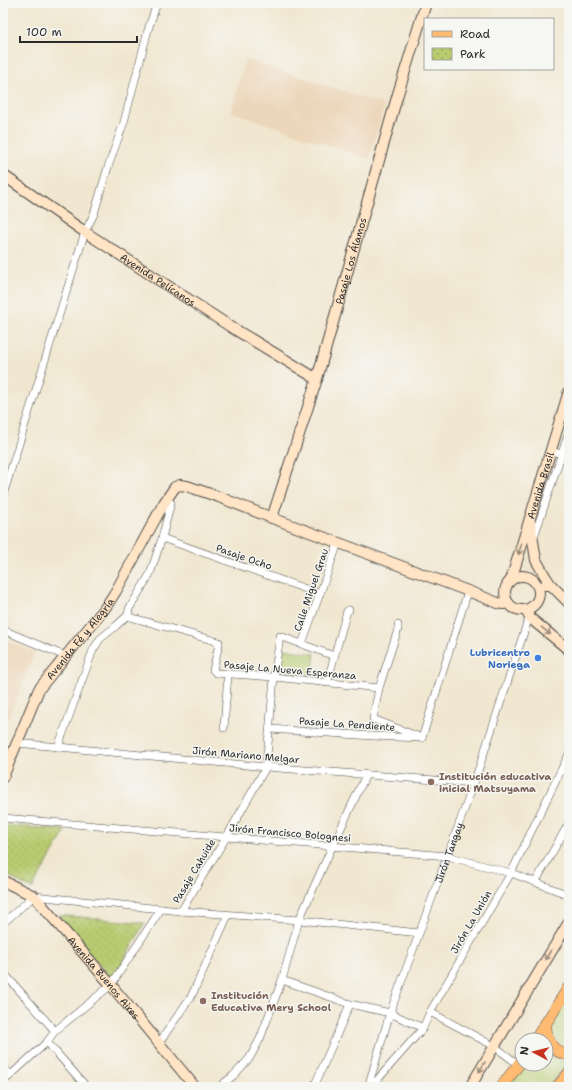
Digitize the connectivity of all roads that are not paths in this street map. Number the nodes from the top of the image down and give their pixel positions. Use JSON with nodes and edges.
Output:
{"nodes":[{"id":1,"x":157,"y":3,"type":"edge"},
{"id":2,"x":426,"y":3,"type":"edge"},
{"id":3,"x":3,"y":176,"type":"edge"},
{"id":4,"x":85,"y":232,"type":"junction"},
{"id":5,"x":317,"y":379,"type":"junction"},
{"id":6,"x":569,"y":392,"type":"edge"},
{"id":7,"x":569,"y":432,"type":"edge"},
{"id":8,"x":551,"y":451,"type":"junction"},
{"id":9,"x":566,"y":455,"type":"edge"},
{"id":10,"x":3,"y":495,"type":"edge"},
{"id":11,"x":164,"y":503,"type":"junction"},
{"id":12,"x":272,"y":518,"type":"junction"},
{"id":13,"x":530,"y":518,"type":"junction"},
{"id":14,"x":162,"y":538,"type":"junction"},
{"id":15,"x":533,"y":539,"type":"junction"},
{"id":16,"x":338,"y":543,"type":"junction"},
{"id":17,"x":536,"y":560,"type":"junction"},
{"id":18,"x":511,"y":580,"type":"junction"},
{"id":19,"x":551,"y":585,"type":"junction"},
{"id":20,"x":537,"y":586,"type":"junction"},
{"id":21,"x":468,"y":591,"type":"junction"},
{"id":22,"x":320,"y":594,"type":"junction"},
{"id":23,"x":508,"y":603,"type":"junction"},
{"id":24,"x":569,"y":604,"type":"edge"},
{"id":25,"x":349,"y":610,"type":"dead end"},
{"id":26,"x":528,"y":614,"type":"junction"},
{"id":27,"x":128,"y":615,"type":"junction"},
{"id":28,"x":398,"y":626,"type":"dead end"},
{"id":29,"x":3,"y":630,"type":"edge"},
{"id":30,"x":302,"y":644,"type":"junction"},
{"id":31,"x":569,"y":650,"type":"edge"},
{"id":32,"x":65,"y":656,"type":"junction"},
{"id":33,"x":334,"y":656,"type":"junction"},
{"id":34,"x":228,"y":674,"type":"junction"},
{"id":35,"x":274,"y":677,"type":"junction"},
{"id":36,"x":327,"y":683,"type":"junction"},
{"id":37,"x":379,"y":688,"type":"junction"},
{"id":38,"x":224,"y":728,"type":"dead end"},
{"id":39,"x":270,"y":729,"type":"junction"},
{"id":40,"x":422,"y":738,"type":"junction"},
{"id":41,"x":17,"y":743,"type":"junction"},
{"id":42,"x":58,"y":747,"type":"junction"},
{"id":43,"x":569,"y":754,"type":"edge"},
{"id":44,"x":266,"y":767,"type":"junction"},
{"id":45,"x":366,"y":775,"type":"junction"},
{"id":46,"x":3,"y":777,"type":"edge"},
{"id":47,"x":474,"y":784,"type":"junction"},
{"id":48,"x":3,"y":818,"type":"edge"},
{"id":49,"x":569,"y":823,"type":"edge"},
{"id":50,"x":226,"y":838,"type":"junction"},
{"id":51,"x":332,"y":847,"type":"junction"},
{"id":52,"x":447,"y":856,"type":"junction"},
{"id":53,"x":511,"y":872,"type":"junction"},
{"id":54,"x":3,"y":881,"type":"edge"},
{"id":55,"x":536,"y":881,"type":"junction"},
{"id":56,"x":569,"y":895,"type":"edge"},
{"id":57,"x":34,"y":896,"type":"junction"},
{"id":58,"x":161,"y":910,"type":"junction"},
{"id":59,"x":181,"y":911,"type":"junction"},
{"id":60,"x":228,"y":915,"type":"junction"},
{"id":61,"x":299,"y":920,"type":"junction"},
{"id":62,"x":569,"y":922,"type":"edge"},
{"id":63,"x":3,"y":924,"type":"edge"},
{"id":64,"x":419,"y":933,"type":"junction"},
{"id":65,"x":3,"y":972,"type":"edge"},
{"id":66,"x":282,"y":980,"type":"junction"},
{"id":67,"x":111,"y":985,"type":"junction"},
{"id":68,"x":569,"y":987,"type":"edge"},
{"id":69,"x":350,"y":1004,"type":"junction"},
{"id":70,"x":430,"y":1012,"type":"junction"},
{"id":71,"x":390,"y":1013,"type":"junction"},
{"id":72,"x":546,"y":1023,"type":"junction"},
{"id":73,"x":422,"y":1028,"type":"junction"},
{"id":74,"x":56,"y":1031,"type":"junction"},
{"id":75,"x":540,"y":1032,"type":"edge"},
{"id":76,"x":47,"y":1042,"type":"junction"},
{"id":77,"x":159,"y":1043,"type":"junction"},
{"id":78,"x":494,"y":1046,"type":"junction"},
{"id":79,"x":569,"y":1055,"type":"edge"},
{"id":80,"x":514,"y":1059,"type":"edge"},
{"id":81,"x":3,"y":1067,"type":"edge"},
{"id":82,"x":514,"y":1071,"type":"edge"},
{"id":83,"x":569,"y":1073,"type":"edge"},
{"id":84,"x":11,"y":1075,"type":"junction"},
{"id":85,"x":3,"y":1082,"type":"edge"},
{"id":86,"x":86,"y":1087,"type":"edge"},
{"id":87,"x":195,"y":1087,"type":"edge"},
{"id":88,"x":219,"y":1087,"type":"edge"},
{"id":89,"x":314,"y":1087,"type":"edge"},
{"id":90,"x":368,"y":1087,"type":"edge"},
{"id":91,"x":371,"y":1087,"type":"edge"},
{"id":92,"x":470,"y":1087,"type":"edge"},
{"id":93,"x":501,"y":1087,"type":"edge"},
{"id":94,"x":557,"y":1087,"type":"edge"}],
"edges":[{"from":1,"to":4,"type":"street"},
{"from":2,"to":5,"type":"main road","name":"Pasaje Los Álamos"},
{"from":3,"to":4,"type":"main road","name":"Avenida Pelícanos"},
{"from":4,"to":5,"type":"main road","name":"Avenida Pelícanos"},
{"from":4,"to":10,"type":"street"},
{"from":5,"to":12,"type":"main road","name":"Pasaje Los Álamos"},
{"from":6,"to":8,"type":"main road","name":"Avenida Brasil"},
{"from":7,"to":9,"type":"street"},
{"from":8,"to":9,"type":"street"},
{"from":8,"to":13,"type":"main road","name":"Avenida Brasil"},
{"from":9,"to":15,"type":"street"},
{"from":11,"to":12,"type":"main road","name":"Avenida Fé y Alegría"},
{"from":11,"to":14,"type":"street"},
{"from":11,"to":32,"type":"main road","name":"Avenida Fé y Alegría"},
{"from":12,"to":16,"type":"main road"},
{"from":13,"to":15,"type":"main road"},
{"from":13,"to":18,"type":"main road","name":"Avenida Brasil","one_way":true},
{"from":14,"to":22,"type":"street","name":"Pasaje Ocho"},
{"from":14,"to":27,"type":"street"},
{"from":15,"to":17,"type":"main road"},
{"from":16,"to":21,"type":"main road"},
{"from":16,"to":22,"type":"street","name":"Calle Miguel Grau"},
{"from":17,"to":19,"type":"main road"},
{"from":17,"to":20,"type":"main road"},
{"from":18,"to":20,"type":"main road"},
{"from":18,"to":23,"type":"main road"},
{"from":19,"to":20,"type":"main road"},
{"from":19,"to":24,"type":"main road"},
{"from":20,"to":26,"type":"main road"},
{"from":21,"to":23,"type":"main road"},
{"from":21,"to":40,"type":"street"},
{"from":22,"to":30,"type":"street","name":"Calle Miguel Grau"},
{"from":23,"to":26,"type":"main road"},
{"from":25,"to":33,"type":"street"},
{"from":26,"to":31,"type":"main road","one_way":true},
{"from":26,"to":47,"type":"street","name":"Jirón Tangay"},
{"from":27,"to":34,"type":"street","name":"Pasaje La Nueva Esperanza"},
{"from":27,"to":42,"type":"street"},
{"from":28,"to":37,"type":"street"},
{"from":29,"to":32,"type":"street"},
{"from":30,"to":33,"type":"street"},
{"from":30,"to":35,"type":"street","name":"Pasaje Cahuide"},
{"from":32,"to":41,"type":"main road","name":"Avenida Fé y Alegría"},
{"from":33,"to":36,"type":"street"},
{"from":34,"to":35,"type":"street","name":"Pasaje La Nueva Esperanza"},
{"from":34,"to":38,"type":"street"},
{"from":35,"to":36,"type":"street","name":"Pasaje La Nueva Esperanza"},
{"from":35,"to":39,"type":"street","name":"Pasaje Cahuide"},
{"from":36,"to":37,"type":"street","name":"Pasaje La Nueva Esperanza"},
{"from":37,"to":40,"type":"street"},
{"from":39,"to":40,"type":"street","name":"Pasaje La Pendiente"},
{"from":39,"to":44,"type":"street","name":"Pasaje Cahuide"},
{"from":41,"to":42,"type":"street","name":"Jirón Mariano Melgar"},
{"from":41,"to":46,"type":"main road","name":"Avenida Fé y Alegría"},
{"from":42,"to":44,"type":"street","name":"Jirón Mariano Melgar"},
{"from":43,"to":53,"type":"street","name":"Jirón La Unión"},
{"from":44,"to":45,"type":"street","name":"Jirón Mariano Melgar"},
{"from":44,"to":50,"type":"street","name":"Pasaje Cahuide"},
{"from":45,"to":47,"type":"street","name":"Jirón Mariano Melgar"},
{"from":45,"to":51,"type":"street"},
{"from":47,"to":52,"type":"street","name":"Jirón Tangay"},
{"from":48,"to":50,"type":"street","name":"Jirón Francisco Bolognesi"},
{"from":49,"to":55,"type":"street"},
{"from":50,"to":51,"type":"street","name":"Jirón Francisco Bolognesi"},
{"from":50,"to":59,"type":"street","name":"Pasaje Cahuide"},
{"from":51,"to":52,"type":"street","name":"Jirón Francisco Bolognesi"},
{"from":51,"to":61,"type":"street"},
{"from":52,"to":53,"type":"street","name":"Jirón Francisco Bolognesi"},
{"from":52,"to":64,"type":"street","name":"Jirón Tangay"},
{"from":53,"to":55,"type":"street","name":"Jirón Francisco Bolognesi"},
{"from":53,"to":70,"type":"street","name":"Jirón La Unión"},
{"from":54,"to":57,"type":"main road","name":"Avenida Buenos Aires"},
{"from":55,"to":56,"type":"street","name":"Jirón Francisco Bolognesi"},
{"from":57,"to":58,"type":"street"},
{"from":57,"to":63,"type":"street"},
{"from":57,"to":67,"type":"main road","name":"Avenida Buenos Aires"},
{"from":58,"to":59,"type":"street"},
{"from":58,"to":67,"type":"street"},
{"from":59,"to":60,"type":"street"},
{"from":60,"to":61,"type":"street"},
{"from":60,"to":77,"type":"street"},
{"from":61,"to":64,"type":"street"},
{"from":61,"to":66,"type":"street"},
{"from":62,"to":78,"type":"main road","one_way":true},
{"from":64,"to":71,"type":"street","name":"Jirón Tangay"},
{"from":65,"to":74,"type":"street"},
{"from":66,"to":69,"type":"street"},
{"from":66,"to":88,"type":"street"},
{"from":67,"to":74,"type":"street"},
{"from":67,"to":77,"type":"main road","name":"Avenida Buenos Aires"},
{"from":68,"to":72,"type":"main road"},
{"from":69,"to":71,"type":"street"},
{"from":69,"to":89,"type":"street"},
{"from":70,"to":73,"type":"street","name":"Jirón La Unión"},
{"from":70,"to":78,"type":"street"},
{"from":71,"to":73,"type":"street"},
{"from":71,"to":90,"type":"street","name":"Jirón Tangay"},
{"from":72,"to":75,"type":"main road"},
{"from":72,"to":79,"type":"main road"},
{"from":73,"to":91,"type":"street","name":"Jirón La Unión"},
{"from":74,"to":76,"type":"street"},
{"from":76,"to":84,"type":"street"},
{"from":76,"to":86,"type":"street"},
{"from":77,"to":87,"type":"main road","name":"Avenida Buenos Aires"},
{"from":78,"to":80,"type":"street"},
{"from":78,"to":92,"type":"main road","one_way":true},
{"from":81,"to":84,"type":"street"},
{"from":82,"to":93,"type":"main road"},
{"from":83,"to":94,"type":"main road"},
{"from":84,"to":85,"type":"street"}]}
